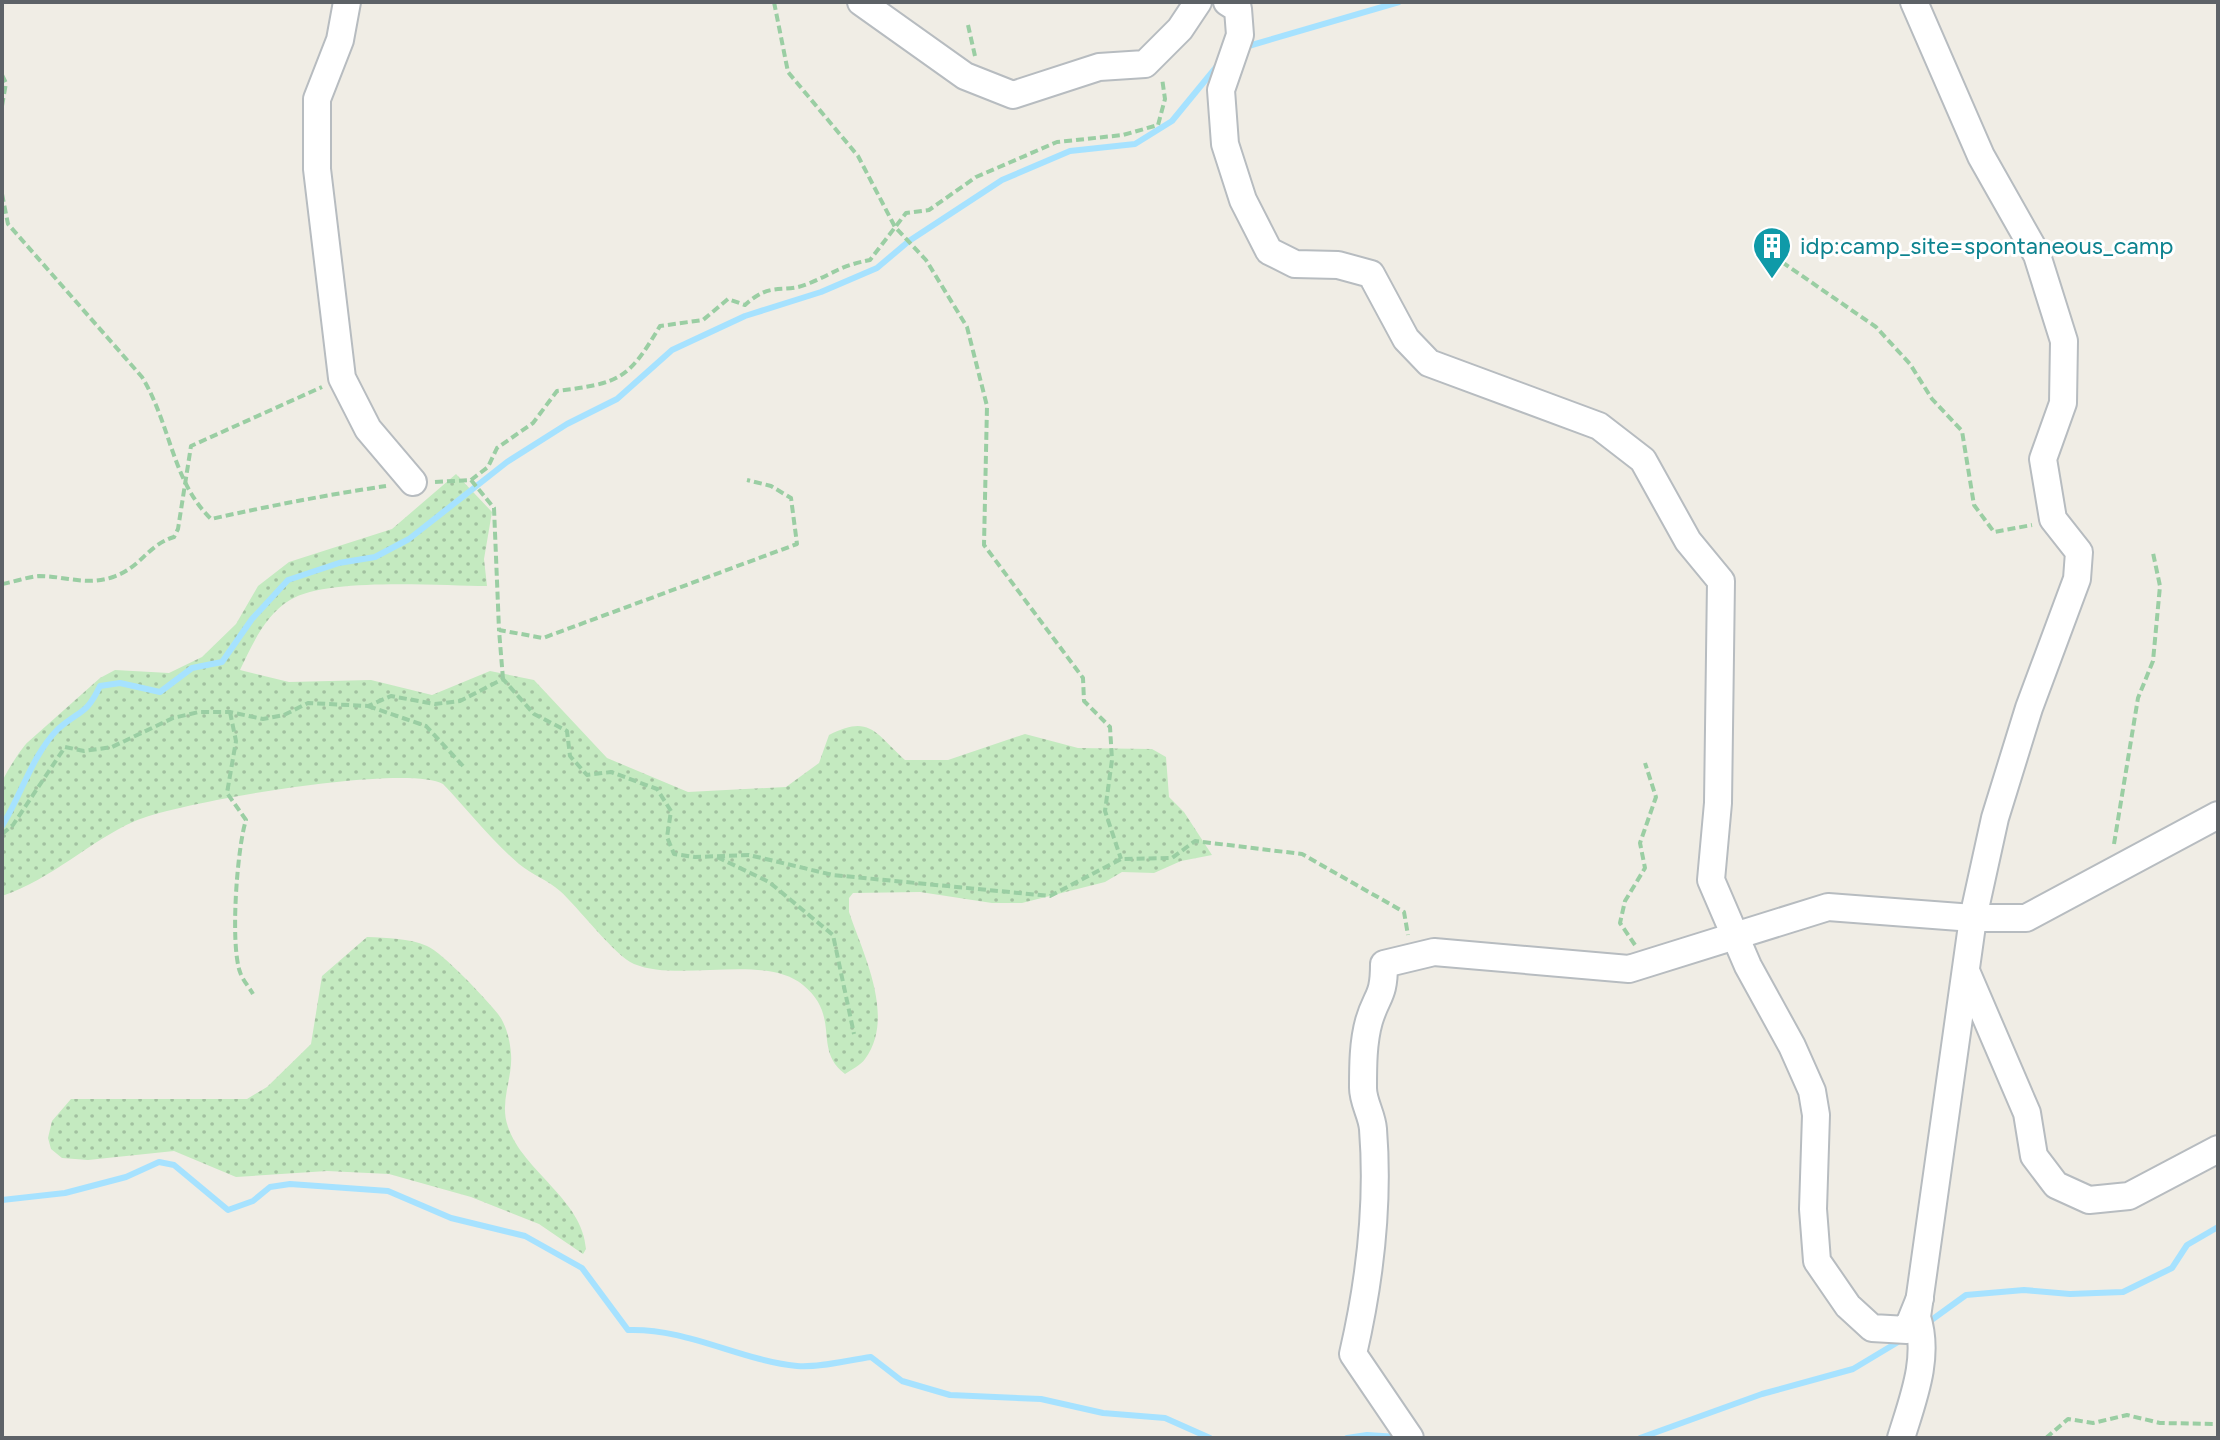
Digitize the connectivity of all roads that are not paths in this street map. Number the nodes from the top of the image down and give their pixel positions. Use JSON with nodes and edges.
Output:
{"nodes":[{"id":1,"x":347,"y":2,"type":"edge"},
{"id":2,"x":861,"y":2,"type":"edge"},
{"id":3,"x":1198,"y":2,"type":"edge"},
{"id":4,"x":1227,"y":2,"type":"edge"},
{"id":5,"x":1914,"y":2,"type":"edge"},
{"id":6,"x":413,"y":482,"type":"road end"},
{"id":7,"x":2218,"y":815,"type":"edge"},
{"id":8,"x":1973,"y":918,"type":"junction"},
{"id":9,"x":1736,"y":936,"type":"junction"},
{"id":10,"x":1965,"y":969,"type":"junction"},
{"id":11,"x":2218,"y":1149,"type":"edge"},
{"id":12,"x":1920,"y":1318,"type":"junction"},
{"id":13,"x":1403,"y":1428,"type":"edge"},
{"id":14,"x":1901,"y":1438,"type":"edge"}],
"edges":[{"from":1,"to":6,"type":"street"},
{"from":2,"to":3,"type":"street"},
{"from":4,"to":9,"type":"street"},
{"from":5,"to":8,"type":"street"},
{"from":7,"to":8,"type":"street"},
{"from":8,"to":9,"type":"street"},
{"from":8,"to":10,"type":"street"},
{"from":9,"to":12,"type":"street"},
{"from":9,"to":13,"type":"street"},
{"from":10,"to":11,"type":"street"},
{"from":10,"to":12,"type":"street"},
{"from":12,"to":14,"type":"street"}]}
